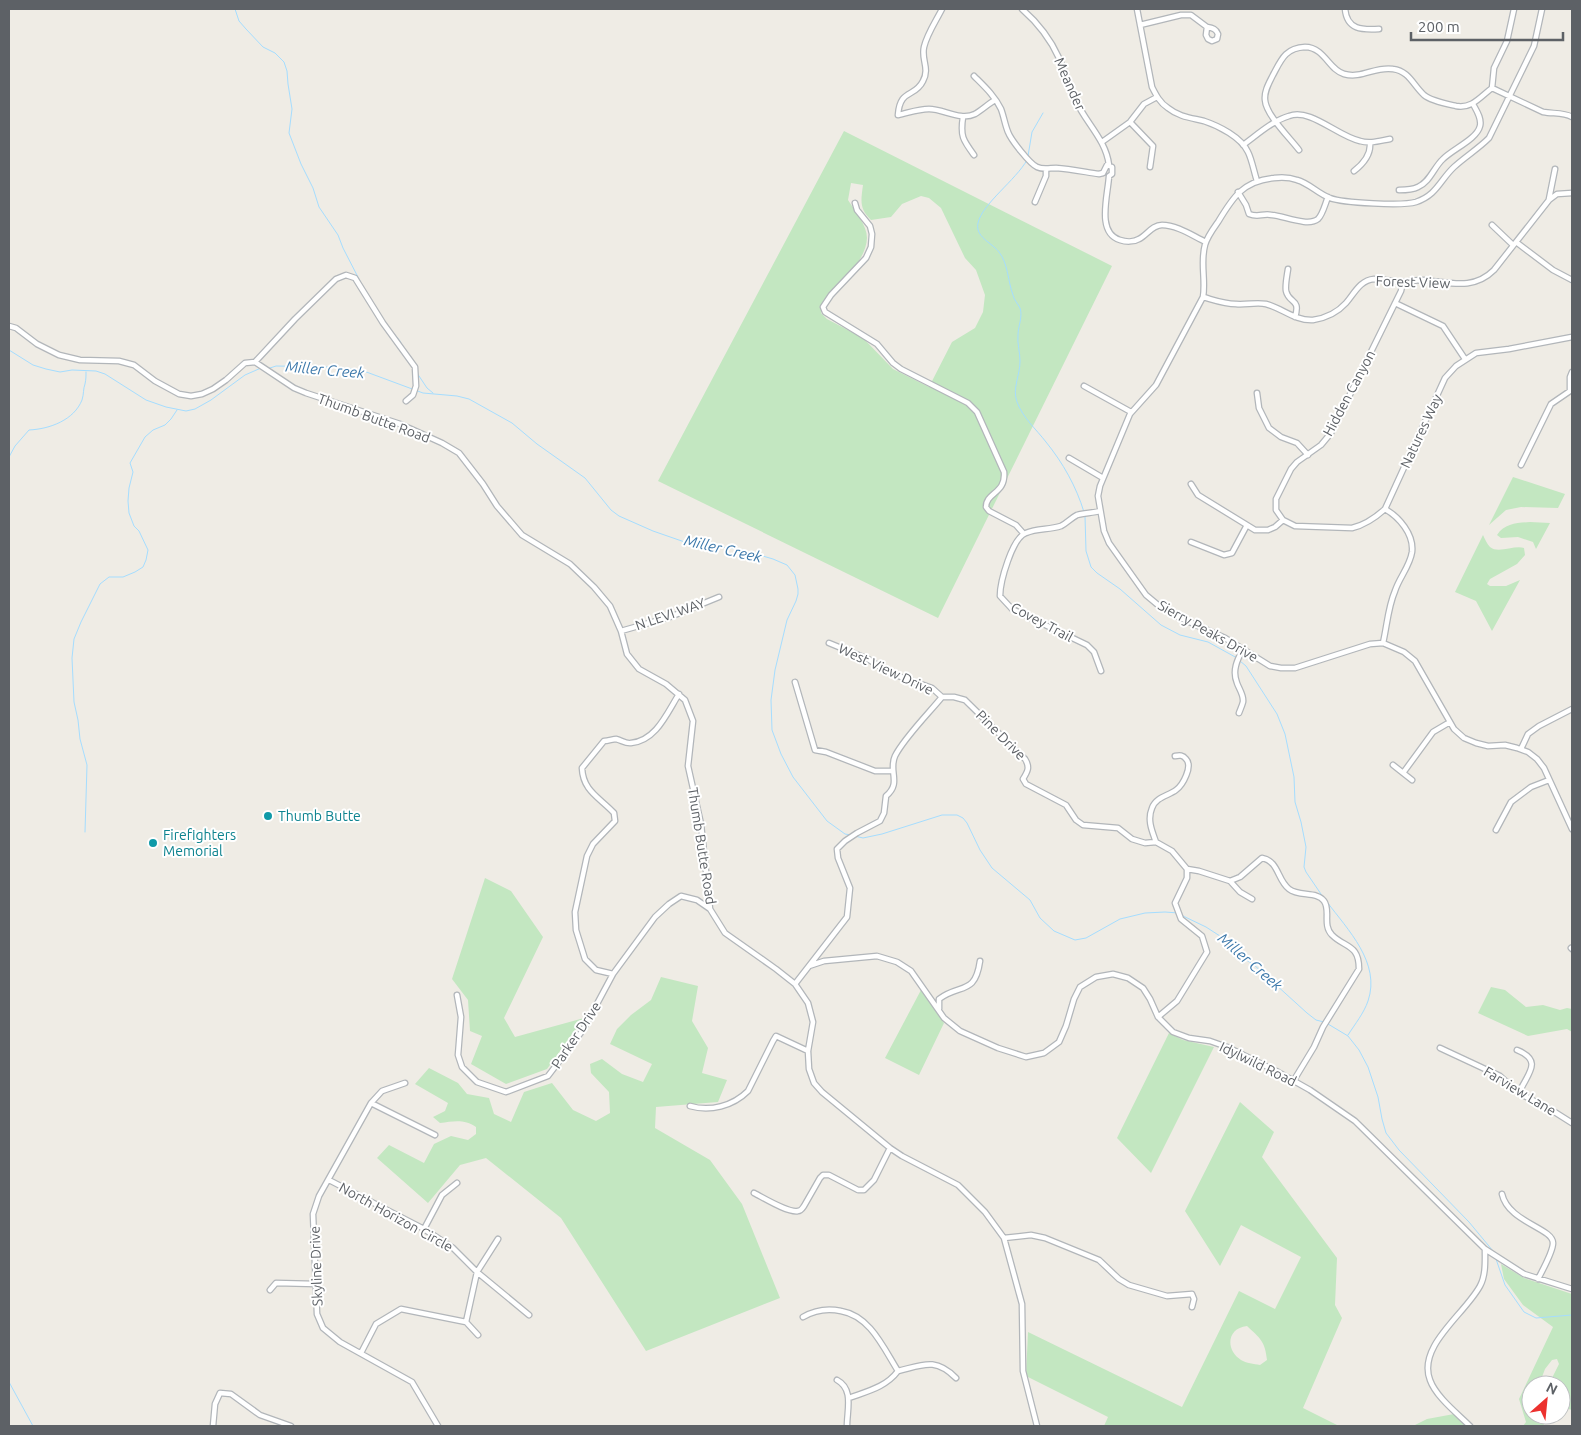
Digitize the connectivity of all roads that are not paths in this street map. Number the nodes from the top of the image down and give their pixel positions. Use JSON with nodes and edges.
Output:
{"nodes":[{"id":1,"x":942,"y":9,"type":"edge"},
{"id":2,"x":1022,"y":9,"type":"edge"},
{"id":3,"x":1137,"y":9,"type":"edge"},
{"id":4,"x":1345,"y":9,"type":"edge"},
{"id":5,"x":1514,"y":9,"type":"edge"},
{"id":6,"x":1542,"y":9,"type":"edge"},
{"id":7,"x":1140,"y":25,"type":"junction"},
{"id":8,"x":1207,"y":27,"type":"dead end"},
{"id":9,"x":1380,"y":29,"type":"dead end"},
{"id":10,"x":974,"y":76,"type":"dead end"},
{"id":11,"x":1492,"y":88,"type":"junction"},
{"id":12,"x":1510,"y":96,"type":"junction"},
{"id":13,"x":1157,"y":98,"type":"junction"},
{"id":14,"x":995,"y":100,"type":"junction"},
{"id":15,"x":1473,"y":104,"type":"junction"},
{"id":16,"x":1572,"y":116,"type":"edge"},
{"id":17,"x":963,"y":117,"type":"junction"},
{"id":18,"x":1130,"y":122,"type":"junction"},
{"id":19,"x":1276,"y":122,"type":"junction"},
{"id":20,"x":1390,"y":139,"type":"dead end"},
{"id":21,"x":1102,"y":142,"type":"junction"},
{"id":22,"x":1370,"y":143,"type":"junction"},
{"id":23,"x":1243,"y":145,"type":"junction"},
{"id":24,"x":1299,"y":150,"type":"dead end"},
{"id":25,"x":974,"y":155,"type":"dead end"},
{"id":26,"x":1108,"y":165,"type":"junction"},
{"id":27,"x":1150,"y":167,"type":"dead end"},
{"id":28,"x":1555,"y":168,"type":"dead end"},
{"id":29,"x":1046,"y":169,"type":"junction"},
{"id":30,"x":1354,"y":171,"type":"dead end"},
{"id":31,"x":1102,"y":173,"type":"junction"},
{"id":32,"x":1108,"y":176,"type":"junction"},
{"id":33,"x":1257,"y":181,"type":"junction"},
{"id":34,"x":1399,"y":190,"type":"dead end"},
{"id":35,"x":1238,"y":192,"type":"junction"},
{"id":36,"x":1572,"y":193,"type":"edge"},
{"id":37,"x":1328,"y":197,"type":"junction"},
{"id":38,"x":1549,"y":200,"type":"junction"},
{"id":39,"x":1035,"y":202,"type":"dead end"},
{"id":40,"x":855,"y":203,"type":"dead end"},
{"id":41,"x":1492,"y":225,"type":"dead end"},
{"id":42,"x":1206,"y":242,"type":"junction"},
{"id":43,"x":1514,"y":244,"type":"junction"},
{"id":44,"x":1288,"y":269,"type":"dead end"},
{"id":45,"x":1572,"y":280,"type":"edge"},
{"id":46,"x":1402,"y":282,"type":"junction"},
{"id":47,"x":1203,"y":297,"type":"junction"},
{"id":48,"x":1395,"y":303,"type":"junction"},
{"id":49,"x":1295,"y":317,"type":"junction"},
{"id":50,"x":9,"y":326,"type":"edge"},
{"id":51,"x":1572,"y":337,"type":"edge"},
{"id":52,"x":1465,"y":359,"type":"junction"},
{"id":53,"x":255,"y":362,"type":"junction"},
{"id":54,"x":1572,"y":372,"type":"edge"},
{"id":55,"x":1084,"y":386,"type":"dead end"},
{"id":56,"x":1258,"y":393,"type":"dead end"},
{"id":57,"x":406,"y":401,"type":"dead end"},
{"id":58,"x":1131,"y":412,"type":"junction"},
{"id":59,"x":1308,"y":455,"type":"junction"},
{"id":60,"x":1069,"y":458,"type":"dead end"},
{"id":61,"x":1521,"y":465,"type":"dead end"},
{"id":62,"x":1103,"y":478,"type":"junction"},
{"id":63,"x":1191,"y":484,"type":"dead end"},
{"id":64,"x":1385,"y":509,"type":"junction"},
{"id":65,"x":1100,"y":511,"type":"junction"},
{"id":66,"x":1283,"y":520,"type":"junction"},
{"id":67,"x":1247,"y":526,"type":"junction"},
{"id":68,"x":1024,"y":534,"type":"junction"},
{"id":69,"x":1191,"y":542,"type":"dead end"},
{"id":70,"x":719,"y":597,"type":"dead end"},
{"id":71,"x":621,"y":631,"type":"junction"},
{"id":72,"x":829,"y":643,"type":"dead end"},
{"id":73,"x":1383,"y":643,"type":"junction"},
{"id":74,"x":1243,"y":650,"type":"junction"},
{"id":75,"x":1101,"y":671,"type":"dead end"},
{"id":76,"x":795,"y":682,"type":"dead end"},
{"id":77,"x":679,"y":694,"type":"junction"},
{"id":78,"x":942,"y":697,"type":"junction"},
{"id":79,"x":1572,"y":710,"type":"edge"},
{"id":80,"x":1239,"y":713,"type":"dead end"},
{"id":81,"x":1450,"y":722,"type":"junction"},
{"id":82,"x":1520,"y":749,"type":"junction"},
{"id":83,"x":1175,"y":756,"type":"dead end"},
{"id":84,"x":1393,"y":765,"type":"dead end"},
{"id":85,"x":893,"y":771,"type":"junction"},
{"id":86,"x":1403,"y":773,"type":"junction"},
{"id":87,"x":1412,"y":780,"type":"dead end"},
{"id":88,"x":1549,"y":780,"type":"junction"},
{"id":89,"x":1572,"y":829,"type":"edge"},
{"id":90,"x":1496,"y":830,"type":"dead end"},
{"id":91,"x":1156,"y":842,"type":"junction"},
{"id":92,"x":1187,"y":869,"type":"junction"},
{"id":93,"x":1230,"y":881,"type":"junction"},
{"id":94,"x":1252,"y":899,"type":"dead end"},
{"id":95,"x":710,"y":908,"type":"junction"},
{"id":96,"x":980,"y":961,"type":"dead end"},
{"id":97,"x":809,"y":966,"type":"junction"},
{"id":98,"x":612,"y":974,"type":"junction"},
{"id":99,"x":794,"y":984,"type":"junction"},
{"id":100,"x":457,"y":995,"type":"dead end"},
{"id":101,"x":939,"y":1010,"type":"junction"},
{"id":102,"x":1158,"y":1017,"type":"junction"},
{"id":103,"x":1440,"y":1048,"type":"dead end"},
{"id":104,"x":1517,"y":1050,"type":"dead end"},
{"id":105,"x":808,"y":1051,"type":"junction"},
{"id":106,"x":1294,"y":1080,"type":"junction"},
{"id":107,"x":406,"y":1083,"type":"dead end"},
{"id":108,"x":1519,"y":1093,"type":"junction"},
{"id":109,"x":370,"y":1103,"type":"junction"},
{"id":110,"x":690,"y":1106,"type":"dead end"},
{"id":111,"x":1572,"y":1123,"type":"edge"},
{"id":112,"x":435,"y":1135,"type":"dead end"},
{"id":113,"x":890,"y":1148,"type":"junction"},
{"id":114,"x":329,"y":1180,"type":"junction"},
{"id":115,"x":457,"y":1183,"type":"dead end"},
{"id":116,"x":754,"y":1193,"type":"dead end"},
{"id":117,"x":1502,"y":1194,"type":"dead end"},
{"id":118,"x":424,"y":1229,"type":"junction"},
{"id":119,"x":1004,"y":1238,"type":"junction"},
{"id":120,"x":498,"y":1239,"type":"dead end"},
{"id":121,"x":1485,"y":1249,"type":"junction"},
{"id":122,"x":477,"y":1272,"type":"junction"},
{"id":123,"x":1538,"y":1280,"type":"junction"},
{"id":124,"x":316,"y":1284,"type":"junction"},
{"id":125,"x":1572,"y":1289,"type":"edge"},
{"id":126,"x":270,"y":1290,"type":"dead end"},
{"id":127,"x":1192,"y":1307,"type":"dead end"},
{"id":128,"x":529,"y":1315,"type":"dead end"},
{"id":129,"x":803,"y":1317,"type":"dead end"},
{"id":130,"x":466,"y":1322,"type":"junction"},
{"id":131,"x":478,"y":1335,"type":"dead end"},
{"id":132,"x":361,"y":1353,"type":"junction"},
{"id":133,"x":898,"y":1371,"type":"junction"},
{"id":134,"x":956,"y":1378,"type":"dead end"},
{"id":135,"x":836,"y":1380,"type":"dead end"},
{"id":136,"x":849,"y":1398,"type":"junction"},
{"id":137,"x":213,"y":1426,"type":"edge"},
{"id":138,"x":291,"y":1426,"type":"edge"},
{"id":139,"x":438,"y":1426,"type":"edge"},
{"id":140,"x":847,"y":1426,"type":"edge"},
{"id":141,"x":1037,"y":1426,"type":"edge"},
{"id":142,"x":1470,"y":1426,"type":"edge"}],
"edges":[{"from":1,"to":17,"type":"street"},
{"from":2,"to":21,"type":"street","name":"Meander"},
{"from":3,"to":7,"type":"street"},
{"from":4,"to":9,"type":"street"},
{"from":5,"to":11,"type":"street"},
{"from":6,"to":12,"type":"street","name":"Sierry Peaks Drive"},
{"from":7,"to":8,"type":"street"},
{"from":7,"to":13,"type":"street"},
{"from":10,"to":14,"type":"street"},
{"from":11,"to":12,"type":"street"},
{"from":11,"to":15,"type":"street"},
{"from":12,"to":16,"type":"street"},
{"from":12,"to":37,"type":"street","name":"Sierry Peaks Drive"},
{"from":13,"to":18,"type":"street"},
{"from":13,"to":23,"type":"street"},
{"from":14,"to":17,"type":"street"},
{"from":14,"to":29,"type":"street"},
{"from":15,"to":19,"type":"street"},
{"from":15,"to":34,"type":"street"},
{"from":17,"to":25,"type":"street"},
{"from":18,"to":21,"type":"street"},
{"from":18,"to":27,"type":"street"},
{"from":19,"to":22,"type":"street"},
{"from":19,"to":23,"type":"street"},
{"from":19,"to":24,"type":"street"},
{"from":20,"to":22,"type":"street"},
{"from":21,"to":26,"type":"street","name":"Meander"},
{"from":22,"to":30,"type":"street"},
{"from":23,"to":33,"type":"street"},
{"from":26,"to":31,"type":"street"},
{"from":26,"to":32,"type":"street","name":"Meander"},
{"from":28,"to":38,"type":"street"},
{"from":29,"to":31,"type":"street"},
{"from":29,"to":39,"type":"street"},
{"from":31,"to":32,"type":"street"},
{"from":32,"to":42,"type":"street","name":"Meander"},
{"from":33,"to":35,"type":"street","name":"Sierry Peaks Drive"},
{"from":33,"to":37,"type":"street","name":"Sierry Peaks Drive"},
{"from":35,"to":37,"type":"street"},
{"from":35,"to":42,"type":"street","name":"Sierry Peaks Drive"},
{"from":36,"to":38,"type":"street"},
{"from":38,"to":43,"type":"street","name":"Forest View"},
{"from":40,"to":68,"type":"street"},
{"from":41,"to":43,"type":"street"},
{"from":42,"to":47,"type":"street","name":"Sierry Peaks Drive"},
{"from":43,"to":45,"type":"street"},
{"from":43,"to":46,"type":"street","name":"Forest View"},
{"from":44,"to":49,"type":"street"},
{"from":46,"to":48,"type":"street","name":"Hidden Canyon"},
{"from":46,"to":49,"type":"street","name":"Forest View"},
{"from":47,"to":49,"type":"street","name":"Forest View"},
{"from":47,"to":58,"type":"street","name":"Sierry Peaks Drive"},
{"from":48,"to":52,"type":"street"},
{"from":48,"to":59,"type":"street","name":"Hidden Canyon"},
{"from":50,"to":53,"type":"street"},
{"from":51,"to":52,"type":"street","name":"Natures Way"},
{"from":52,"to":64,"type":"street","name":"Natures Way"},
{"from":53,"to":57,"type":"street"},
{"from":53,"to":71,"type":"street","name":"Thumb Butte Road"},
{"from":54,"to":61,"type":"street"},
{"from":55,"to":58,"type":"street"},
{"from":56,"to":59,"type":"street"},
{"from":58,"to":62,"type":"street","name":"Sierry Peaks Drive"},
{"from":59,"to":66,"type":"street","name":"Hidden Canyon"},
{"from":60,"to":62,"type":"street"},
{"from":62,"to":65,"type":"street","name":"Sierry Peaks Drive"},
{"from":63,"to":67,"type":"street"},
{"from":64,"to":66,"type":"street","name":"Natures Way"},
{"from":64,"to":73,"type":"street"},
{"from":65,"to":68,"type":"street"},
{"from":65,"to":74,"type":"street","name":"Sierry Peaks Drive"},
{"from":66,"to":67,"type":"street"},
{"from":67,"to":69,"type":"street"},
{"from":68,"to":75,"type":"street","name":"Covey Trail"},
{"from":70,"to":71,"type":"street","name":"N LEVI WAY"},
{"from":71,"to":77,"type":"street","name":"Thumb Butte Road"},
{"from":72,"to":78,"type":"street","name":"West View Drive"},
{"from":73,"to":74,"type":"street","name":"Sierry Peaks Drive"},
{"from":73,"to":81,"type":"street"},
{"from":74,"to":80,"type":"street"},
{"from":76,"to":85,"type":"street"},
{"from":77,"to":95,"type":"street","name":"Thumb Butte Road"},
{"from":77,"to":98,"type":"street"},
{"from":78,"to":85,"type":"street"},
{"from":78,"to":91,"type":"street","name":"Pine Drive"},
{"from":79,"to":82,"type":"street"},
{"from":81,"to":82,"type":"street"},
{"from":81,"to":86,"type":"street"},
{"from":82,"to":88,"type":"street"},
{"from":83,"to":91,"type":"street"},
{"from":84,"to":86,"type":"street"},
{"from":85,"to":97,"type":"street"},
{"from":86,"to":87,"type":"street"},
{"from":88,"to":89,"type":"street"},
{"from":88,"to":90,"type":"street"},
{"from":91,"to":92,"type":"street","name":"Pine Drive"},
{"from":92,"to":93,"type":"street"},
{"from":92,"to":102,"type":"street"},
{"from":93,"to":94,"type":"street"},
{"from":93,"to":106,"type":"street"},
{"from":95,"to":98,"type":"street","name":"Parker Drive"},
{"from":95,"to":99,"type":"street","name":"Thumb Butte Road"},
{"from":96,"to":101,"type":"street"},
{"from":97,"to":99,"type":"street"},
{"from":97,"to":101,"type":"street","name":"Idylwild Road"},
{"from":98,"to":100,"type":"street","name":"Parker Drive"},
{"from":99,"to":105,"type":"street","name":"Thumb Butte Road"},
{"from":101,"to":102,"type":"street","name":"Idylwild Road"},
{"from":102,"to":106,"type":"street","name":"Idylwild Road"},
{"from":103,"to":108,"type":"street","name":"Farview Lane"},
{"from":104,"to":108,"type":"street"},
{"from":105,"to":110,"type":"street"},
{"from":105,"to":113,"type":"street","name":"Thumb Butte Road"},
{"from":106,"to":121,"type":"street","name":"Idylwild Road"},
{"from":107,"to":109,"type":"street","name":"Skyline Drive"},
{"from":108,"to":111,"type":"street","name":"Farview Lane"},
{"from":109,"to":112,"type":"street"},
{"from":109,"to":114,"type":"street","name":"Skyline Drive"},
{"from":113,"to":116,"type":"street"},
{"from":113,"to":119,"type":"street","name":"Thumb Butte Road"},
{"from":114,"to":118,"type":"street","name":"North Horizon Circle"},
{"from":114,"to":124,"type":"street","name":"Skyline Drive"},
{"from":115,"to":118,"type":"street"},
{"from":117,"to":123,"type":"street"},
{"from":118,"to":122,"type":"street","name":"North Horizon Circle"},
{"from":119,"to":127,"type":"street"},
{"from":119,"to":141,"type":"street","name":"Thumb Butte Road"},
{"from":120,"to":122,"type":"street"},
{"from":121,"to":123,"type":"street","name":"Idylwild Road"},
{"from":121,"to":142,"type":"street"},
{"from":122,"to":128,"type":"street","name":"North Horizon Circle"},
{"from":122,"to":130,"type":"street"},
{"from":123,"to":125,"type":"street","name":"Idylwild Road"},
{"from":124,"to":126,"type":"street"},
{"from":124,"to":132,"type":"street","name":"Skyline Drive"},
{"from":129,"to":133,"type":"street"},
{"from":130,"to":131,"type":"street"},
{"from":130,"to":132,"type":"street"},
{"from":132,"to":139,"type":"street","name":"Skyline Drive"},
{"from":133,"to":134,"type":"street"},
{"from":133,"to":136,"type":"street"},
{"from":135,"to":136,"type":"street"},
{"from":136,"to":140,"type":"street"},
{"from":137,"to":138,"type":"street"}]}
